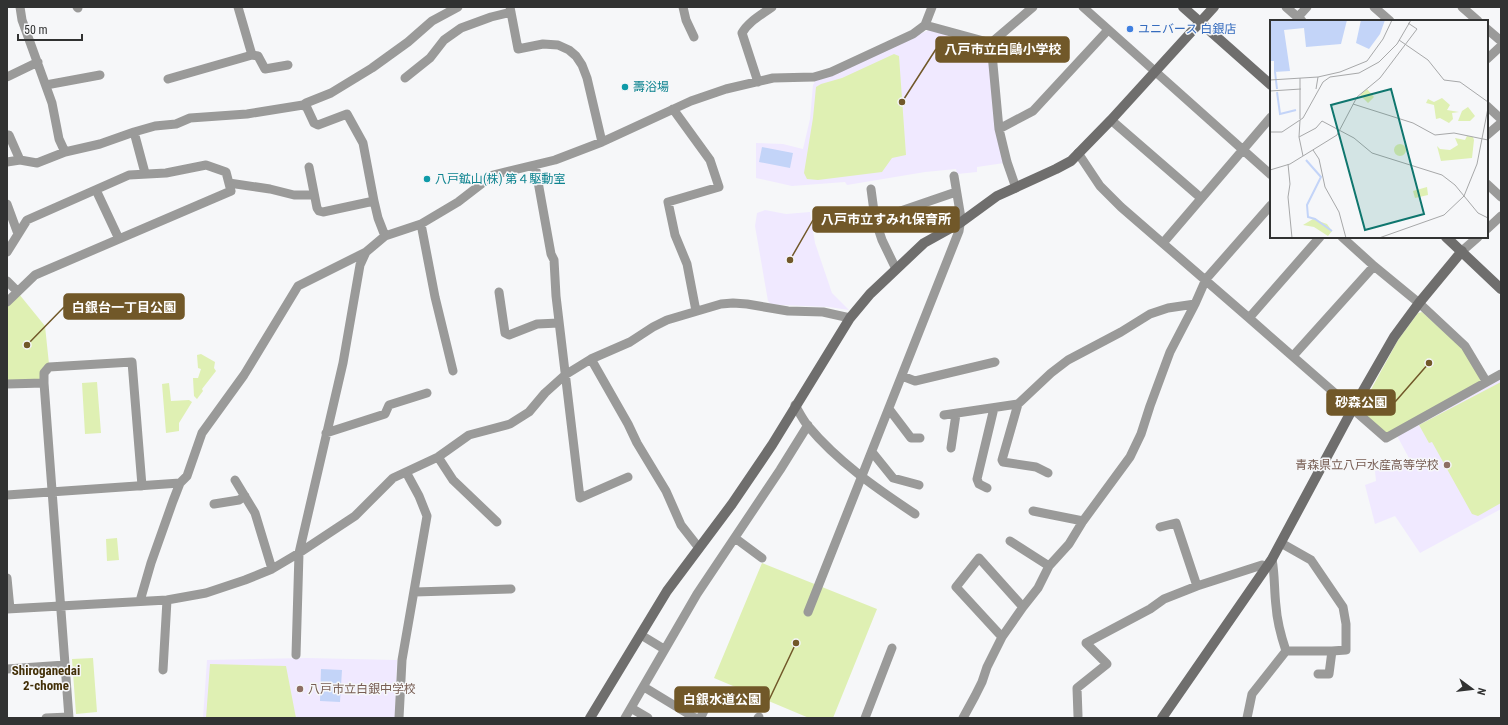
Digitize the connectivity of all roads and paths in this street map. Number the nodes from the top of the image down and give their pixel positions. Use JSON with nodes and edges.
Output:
{"nodes":[{"id":1,"x":20,"y":7,"type":"edge"},
{"id":2,"x":238,"y":7,"type":"edge"},
{"id":3,"x":458,"y":7,"type":"edge"},
{"id":4,"x":683,"y":7,"type":"edge"},
{"id":5,"x":772,"y":7,"type":"edge"},
{"id":6,"x":932,"y":7,"type":"edge"},
{"id":7,"x":1033,"y":7,"type":"edge"},
{"id":8,"x":1083,"y":7,"type":"edge"},
{"id":9,"x":1184,"y":7,"type":"edge"},
{"id":10,"x":1214,"y":7,"type":"edge"},
{"id":11,"x":1286,"y":7,"type":"edge"},
{"id":12,"x":1307,"y":7,"type":"edge"},
{"id":13,"x":1374,"y":7,"type":"edge"},
{"id":14,"x":1462,"y":7,"type":"edge"},
{"id":15,"x":510,"y":10,"type":"edge"},
{"id":16,"x":1300,"y":19,"type":"edge"},
{"id":17,"x":1389,"y":20,"type":"edge"},
{"id":18,"x":1477,"y":20,"type":"edge"},
{"id":19,"x":1200,"y":22,"type":"junction"},
{"id":20,"x":925,"y":25,"type":"junction"},
{"id":21,"x":1108,"y":30,"type":"junction"},
{"id":22,"x":1488,"y":30,"type":"edge"},
{"id":23,"x":694,"y":37,"type":"dead end"},
{"id":24,"x":1501,"y":41,"type":"edge"},
{"id":25,"x":991,"y":43,"type":"junction"},
{"id":26,"x":1501,"y":46,"type":"edge"},
{"id":27,"x":252,"y":55,"type":"junction"},
{"id":28,"x":1488,"y":58,"type":"edge"},
{"id":29,"x":38,"y":62,"type":"junction"},
{"id":30,"x":288,"y":65,"type":"dead end"},
{"id":31,"x":1156,"y":72,"type":"junction"},
{"id":32,"x":100,"y":75,"type":"dead end"},
{"id":33,"x":7,"y":76,"type":"edge"},
{"id":34,"x":405,"y":78,"type":"dead end"},
{"id":35,"x":168,"y":79,"type":"dead end"},
{"id":36,"x":758,"y":82,"type":"junction"},
{"id":37,"x":1270,"y":84,"type":"edge"},
{"id":38,"x":46,"y":85,"type":"junction"},
{"id":39,"x":303,"y":105,"type":"junction"},
{"id":40,"x":1488,"y":107,"type":"edge"},
{"id":41,"x":673,"y":110,"type":"junction"},
{"id":42,"x":1270,"y":118,"type":"edge"},
{"id":43,"x":1501,"y":119,"type":"edge"},
{"id":44,"x":1111,"y":120,"type":"junction"},
{"id":45,"x":1501,"y":123,"type":"edge"},
{"id":46,"x":999,"y":129,"type":"junction"},
{"id":47,"x":134,"y":132,"type":"junction"},
{"id":48,"x":1488,"y":134,"type":"edge"},
{"id":49,"x":7,"y":135,"type":"edge"},
{"id":50,"x":602,"y":142,"type":"junction"},
{"id":51,"x":1242,"y":150,"type":"junction"},
{"id":52,"x":65,"y":152,"type":"junction"},
{"id":53,"x":1078,"y":153,"type":"junction"},
{"id":54,"x":20,"y":160,"type":"junction"},
{"id":55,"x":7,"y":162,"type":"edge"},
{"id":56,"x":535,"y":164,"type":"junction"},
{"id":57,"x":309,"y":167,"type":"dead end"},
{"id":58,"x":145,"y":174,"type":"junction"},
{"id":59,"x":1270,"y":174,"type":"edge"},
{"id":60,"x":954,"y":176,"type":"dead end"},
{"id":61,"x":229,"y":183,"type":"junction"},
{"id":62,"x":1488,"y":185,"type":"edge"},
{"id":63,"x":1016,"y":188,"type":"junction"},
{"id":64,"x":870,"y":189,"type":"dead end"},
{"id":65,"x":96,"y":190,"type":"junction"},
{"id":66,"x":956,"y":192,"type":"junction"},
{"id":67,"x":314,"y":195,"type":"junction"},
{"id":68,"x":1501,"y":197,"type":"edge"},
{"id":69,"x":1201,"y":198,"type":"junction"},
{"id":70,"x":374,"y":201,"type":"junction"},
{"id":71,"x":7,"y":204,"type":"edge"},
{"id":72,"x":1270,"y":206,"type":"edge"},
{"id":73,"x":1501,"y":216,"type":"edge"},
{"id":74,"x":875,"y":219,"type":"junction"},
{"id":75,"x":960,"y":223,"type":"junction"},
{"id":76,"x":421,"y":224,"type":"junction"},
{"id":77,"x":1488,"y":228,"type":"edge"},
{"id":78,"x":18,"y":234,"type":"junction"},
{"id":79,"x":385,"y":236,"type":"junction"},
{"id":80,"x":119,"y":238,"type":"junction"},
{"id":81,"x":1319,"y":238,"type":"edge"},
{"id":82,"x":1343,"y":238,"type":"edge"},
{"id":83,"x":1447,"y":238,"type":"edge"},
{"id":84,"x":1477,"y":238,"type":"edge"},
{"id":85,"x":1162,"y":242,"type":"junction"},
{"id":86,"x":1462,"y":251,"type":"junction"},
{"id":87,"x":7,"y":252,"type":"edge"},
{"id":88,"x":366,"y":252,"type":"junction"},
{"id":89,"x":1374,"y":266,"type":"junction"},
{"id":90,"x":896,"y":269,"type":"junction"},
{"id":91,"x":1206,"y":279,"type":"junction"},
{"id":92,"x":7,"y":281,"type":"edge"},
{"id":93,"x":1501,"y":289,"type":"edge"},
{"id":94,"x":17,"y":291,"type":"junction"},
{"id":95,"x":499,"y":292,"type":"dead end"},
{"id":96,"x":7,"y":302,"type":"edge"},
{"id":97,"x":1419,"y":303,"type":"junction"},
{"id":98,"x":1195,"y":304,"type":"junction"},
{"id":99,"x":696,"y":311,"type":"junction"},
{"id":100,"x":850,"y":318,"type":"junction"},
{"id":101,"x":1249,"y":318,"type":"junction"},
{"id":102,"x":559,"y":323,"type":"junction"},
{"id":103,"x":1293,"y":356,"type":"junction"},
{"id":104,"x":591,"y":360,"type":"junction"},
{"id":105,"x":995,"y":362,"type":"dead end"},
{"id":106,"x":453,"y":371,"type":"dead end"},
{"id":107,"x":1501,"y":374,"type":"edge"},
{"id":108,"x":565,"y":375,"type":"junction"},
{"id":109,"x":902,"y":376,"type":"junction"},
{"id":110,"x":1486,"y":381,"type":"junction"},
{"id":111,"x":44,"y":383,"type":"junction"},
{"id":112,"x":7,"y":384,"type":"edge"},
{"id":113,"x":427,"y":393,"type":"dead end"},
{"id":114,"x":1018,"y":404,"type":"junction"},
{"id":115,"x":795,"y":405,"type":"junction"},
{"id":116,"x":994,"y":408,"type":"junction"},
{"id":117,"x":889,"y":409,"type":"junction"},
{"id":118,"x":1352,"y":410,"type":"junction"},
{"id":119,"x":956,"y":414,"type":"junction"},
{"id":120,"x":944,"y":416,"type":"dead end"},
{"id":121,"x":808,"y":425,"type":"junction"},
{"id":122,"x":326,"y":434,"type":"junction"},
{"id":123,"x":920,"y":438,"type":"dead end"},
{"id":124,"x":951,"y":448,"type":"dead end"},
{"id":125,"x":872,"y":452,"type":"junction"},
{"id":126,"x":438,"y":457,"type":"junction"},
{"id":127,"x":406,"y":472,"type":"junction"},
{"id":128,"x":1048,"y":474,"type":"dead end"},
{"id":129,"x":628,"y":476,"type":"dead end"},
{"id":130,"x":862,"y":476,"type":"junction"},
{"id":131,"x":235,"y":480,"type":"dead end"},
{"id":132,"x":180,"y":483,"type":"junction"},
{"id":133,"x":919,"y":485,"type":"dead end"},
{"id":134,"x":142,"y":486,"type":"junction"},
{"id":135,"x":987,"y":488,"type":"dead end"},
{"id":136,"x":52,"y":492,"type":"junction"},
{"id":137,"x":7,"y":495,"type":"edge"},
{"id":138,"x":244,"y":496,"type":"junction"},
{"id":139,"x":214,"y":504,"type":"dead end"},
{"id":140,"x":1033,"y":511,"type":"dead end"},
{"id":141,"x":915,"y":514,"type":"dead end"},
{"id":142,"x":1083,"y":521,"type":"junction"},
{"id":143,"x":497,"y":522,"type":"dead end"},
{"id":144,"x":1160,"y":527,"type":"dead end"},
{"id":145,"x":735,"y":538,"type":"junction"},
{"id":146,"x":1010,"y":540,"type":"dead end"},
{"id":147,"x":1281,"y":543,"type":"junction"},
{"id":148,"x":699,"y":548,"type":"junction"},
{"id":149,"x":299,"y":553,"type":"junction"},
{"id":150,"x":762,"y":558,"type":"dead end"},
{"id":151,"x":1270,"y":563,"type":"junction"},
{"id":152,"x":1049,"y":566,"type":"junction"},
{"id":153,"x":272,"y":569,"type":"junction"},
{"id":154,"x":7,"y":578,"type":"edge"},
{"id":155,"x":1197,"y":586,"type":"junction"},
{"id":156,"x":511,"y":589,"type":"dead end"},
{"id":157,"x":415,"y":592,"type":"junction"},
{"id":158,"x":167,"y":600,"type":"junction"},
{"id":159,"x":140,"y":602,"type":"junction"},
{"id":160,"x":61,"y":606,"type":"junction"},
{"id":161,"x":1023,"y":606,"type":"junction"},
{"id":162,"x":8,"y":609,"type":"edge"},
{"id":163,"x":808,"y":612,"type":"dead end"},
{"id":164,"x":641,"y":635,"type":"junction"},
{"id":165,"x":1002,"y":637,"type":"junction"},
{"id":166,"x":892,"y":648,"type":"dead end"},
{"id":167,"x":664,"y":649,"type":"junction"},
{"id":168,"x":1332,"y":651,"type":"junction"},
{"id":169,"x":1286,"y":652,"type":"junction"},
{"id":170,"x":296,"y":655,"type":"dead end"},
{"id":171,"x":65,"y":666,"type":"junction"},
{"id":172,"x":7,"y":669,"type":"edge"},
{"id":173,"x":163,"y":670,"type":"dead end"},
{"id":174,"x":1318,"y":674,"type":"dead end"},
{"id":175,"x":644,"y":687,"type":"junction"},
{"id":176,"x":708,"y":702,"type":"dead end"},
{"id":177,"x":631,"y":708,"type":"junction"},
{"id":178,"x":1078,"y":716,"type":"dead end"},
{"id":179,"x":69,"y":717,"type":"edge"},
{"id":180,"x":46,"y":718,"type":"edge"},
{"id":181,"x":399,"y":718,"type":"edge"},
{"id":182,"x":590,"y":718,"type":"edge"},
{"id":183,"x":625,"y":718,"type":"edge"},
{"id":184,"x":648,"y":718,"type":"edge"},
{"id":185,"x":695,"y":718,"type":"edge"},
{"id":186,"x":698,"y":718,"type":"edge"},
{"id":187,"x":865,"y":718,"type":"edge"},
{"id":188,"x":963,"y":718,"type":"edge"},
{"id":189,"x":1162,"y":718,"type":"edge"},
{"id":190,"x":1247,"y":718,"type":"edge"}],
"edges":[{"from":1,"to":29,"type":"street"},
{"from":2,"to":27,"type":"street"},
{"from":3,"to":39,"type":"street"},
{"from":4,"to":23,"type":"street"},
{"from":5,"to":36,"type":"street"},
{"from":6,"to":20,"type":"street"},
{"from":7,"to":25,"type":"street"},
{"from":8,"to":21,"type":"street"},
{"from":9,"to":19,"type":"street"},
{"from":10,"to":19,"type":"street"},
{"from":11,"to":16,"type":"street"},
{"from":12,"to":16,"type":"street"},
{"from":13,"to":17,"type":"street"},
{"from":14,"to":18,"type":"street"},
{"from":15,"to":34,"type":"street"},
{"from":15,"to":50,"type":"street"},
{"from":19,"to":31,"type":"street"},
{"from":19,"to":37,"type":"street"},
{"from":20,"to":25,"type":"street"},
{"from":20,"to":36,"type":"street"},
{"from":21,"to":31,"type":"street"},
{"from":21,"to":46,"type":"street"},
{"from":22,"to":24,"type":"street"},
{"from":25,"to":46,"type":"street"},
{"from":26,"to":28,"type":"street"},
{"from":27,"to":30,"type":"street"},
{"from":27,"to":35,"type":"street"},
{"from":29,"to":33,"type":"street"},
{"from":29,"to":38,"type":"street"},
{"from":31,"to":44,"type":"street"},
{"from":31,"to":51,"type":"street"},
{"from":32,"to":38,"type":"street"},
{"from":36,"to":41,"type":"street"},
{"from":38,"to":52,"type":"street"},
{"from":39,"to":47,"type":"street"},
{"from":39,"to":70,"type":"street"},
{"from":40,"to":43,"type":"street"},
{"from":41,"to":50,"type":"street"},
{"from":41,"to":99,"type":"street"},
{"from":42,"to":51,"type":"street"},
{"from":44,"to":53,"type":"street"},
{"from":44,"to":69,"type":"street"},
{"from":45,"to":48,"type":"street"},
{"from":46,"to":63,"type":"street"},
{"from":47,"to":52,"type":"street"},
{"from":47,"to":58,"type":"street"},
{"from":49,"to":54,"type":"street"},
{"from":50,"to":56,"type":"street"},
{"from":51,"to":59,"type":"street"},
{"from":51,"to":69,"type":"street"},
{"from":52,"to":54,"type":"street"},
{"from":53,"to":63,"type":"street"},
{"from":53,"to":85,"type":"street"},
{"from":54,"to":55,"type":"street"},
{"from":56,"to":76,"type":"street"},
{"from":56,"to":102,"type":"street"},
{"from":57,"to":67,"type":"street"},
{"from":58,"to":61,"type":"street"},
{"from":58,"to":65,"type":"street"},
{"from":60,"to":66,"type":"street"},
{"from":61,"to":67,"type":"street"},
{"from":61,"to":80,"type":"street"},
{"from":62,"to":68,"type":"street"},
{"from":63,"to":75,"type":"street"},
{"from":64,"to":74,"type":"street"},
{"from":65,"to":78,"type":"street"},
{"from":65,"to":80,"type":"street"},
{"from":66,"to":74,"type":"street"},
{"from":66,"to":75,"type":"street"},
{"from":67,"to":70,"type":"street"},
{"from":69,"to":85,"type":"street"},
{"from":70,"to":79,"type":"street"},
{"from":71,"to":78,"type":"street"},
{"from":72,"to":91,"type":"street"},
{"from":73,"to":77,"type":"street"},
{"from":74,"to":90,"type":"street"},
{"from":75,"to":90,"type":"street"},
{"from":75,"to":109,"type":"street"},
{"from":76,"to":79,"type":"street"},
{"from":76,"to":106,"type":"street"},
{"from":78,"to":87,"type":"street"},
{"from":79,"to":88,"type":"street"},
{"from":80,"to":94,"type":"street"},
{"from":81,"to":101,"type":"street"},
{"from":82,"to":89,"type":"street"},
{"from":83,"to":86,"type":"street"},
{"from":84,"to":86,"type":"street"},
{"from":85,"to":91,"type":"street"},
{"from":86,"to":93,"type":"street"},
{"from":86,"to":97,"type":"street"},
{"from":88,"to":122,"type":"street"},
{"from":88,"to":132,"type":"street"},
{"from":89,"to":97,"type":"street"},
{"from":89,"to":103,"type":"street"},
{"from":90,"to":100,"type":"street"},
{"from":91,"to":98,"type":"street"},
{"from":91,"to":101,"type":"street"},
{"from":92,"to":94,"type":"street"},
{"from":94,"to":96,"type":"street"},
{"from":95,"to":102,"type":"street"},
{"from":97,"to":110,"type":"street"},
{"from":97,"to":118,"type":"street"},
{"from":98,"to":114,"type":"street"},
{"from":98,"to":142,"type":"street"},
{"from":99,"to":100,"type":"street"},
{"from":99,"to":104,"type":"street"},
{"from":100,"to":115,"type":"street"},
{"from":101,"to":103,"type":"street"},
{"from":102,"to":108,"type":"street"},
{"from":103,"to":118,"type":"street"},
{"from":104,"to":108,"type":"street"},
{"from":104,"to":148,"type":"street"},
{"from":105,"to":109,"type":"street"},
{"from":107,"to":110,"type":"street"},
{"from":108,"to":126,"type":"street"},
{"from":108,"to":129,"type":"street"},
{"from":109,"to":117,"type":"street"},
{"from":110,"to":118,"type":"street"},
{"from":111,"to":112,"type":"street"},
{"from":111,"to":134,"type":"street"},
{"from":111,"to":136,"type":"street"},
{"from":113,"to":122,"type":"street"},
{"from":114,"to":116,"type":"street"},
{"from":114,"to":128,"type":"street"},
{"from":115,"to":121,"type":"street"},
{"from":115,"to":148,"type":"street"},
{"from":116,"to":119,"type":"street"},
{"from":116,"to":135,"type":"street"},
{"from":117,"to":123,"type":"street"},
{"from":117,"to":125,"type":"street"},
{"from":118,"to":147,"type":"street"},
{"from":119,"to":120,"type":"street"},
{"from":119,"to":124,"type":"street"},
{"from":121,"to":130,"type":"street"},
{"from":121,"to":145,"type":"street"},
{"from":122,"to":149,"type":"street"},
{"from":125,"to":130,"type":"street"},
{"from":125,"to":133,"type":"street"},
{"from":126,"to":127,"type":"street"},
{"from":126,"to":143,"type":"street"},
{"from":127,"to":149,"type":"street"},
{"from":127,"to":157,"type":"street"},
{"from":130,"to":141,"type":"street"},
{"from":130,"to":163,"type":"street"},
{"from":131,"to":138,"type":"street"},
{"from":132,"to":134,"type":"street"},
{"from":132,"to":159,"type":"street"},
{"from":134,"to":136,"type":"street"},
{"from":136,"to":137,"type":"street"},
{"from":136,"to":160,"type":"street"},
{"from":138,"to":139,"type":"street"},
{"from":138,"to":153,"type":"street"},
{"from":140,"to":142,"type":"street"},
{"from":142,"to":152,"type":"street"},
{"from":144,"to":155,"type":"street"},
{"from":145,"to":150,"type":"street"},
{"from":145,"to":167,"type":"street"},
{"from":146,"to":152,"type":"street"},
{"from":147,"to":151,"type":"street"},
{"from":147,"to":168,"type":"street"},
{"from":148,"to":164,"type":"street"},
{"from":149,"to":153,"type":"street"},
{"from":149,"to":170,"type":"street"},
{"from":151,"to":155,"type":"street"},
{"from":151,"to":169,"type":"street"},
{"from":151,"to":189,"type":"street"},
{"from":152,"to":161,"type":"street"},
{"from":153,"to":158,"type":"street"},
{"from":154,"to":162,"type":"street"},
{"from":155,"to":178,"type":"street"},
{"from":156,"to":157,"type":"street"},
{"from":157,"to":181,"type":"street"},
{"from":158,"to":159,"type":"street"},
{"from":158,"to":173,"type":"street"},
{"from":159,"to":160,"type":"street"},
{"from":160,"to":162,"type":"street"},
{"from":160,"to":171,"type":"street"},
{"from":161,"to":165,"type":"street"},
{"from":161,"to":165,"type":"street"},
{"from":164,"to":167,"type":"street"},
{"from":164,"to":182,"type":"street"},
{"from":165,"to":188,"type":"street"},
{"from":166,"to":187,"type":"street"},
{"from":167,"to":175,"type":"street"},
{"from":168,"to":169,"type":"street"},
{"from":168,"to":174,"type":"street"},
{"from":169,"to":190,"type":"street"},
{"from":171,"to":172,"type":"street"},
{"from":171,"to":179,"type":"street"},
{"from":175,"to":177,"type":"street"},
{"from":175,"to":185,"type":"street"},
{"from":176,"to":186,"type":"street"},
{"from":177,"to":183,"type":"street"},
{"from":177,"to":184,"type":"street"},
{"from":179,"to":180,"type":"street"}]}
